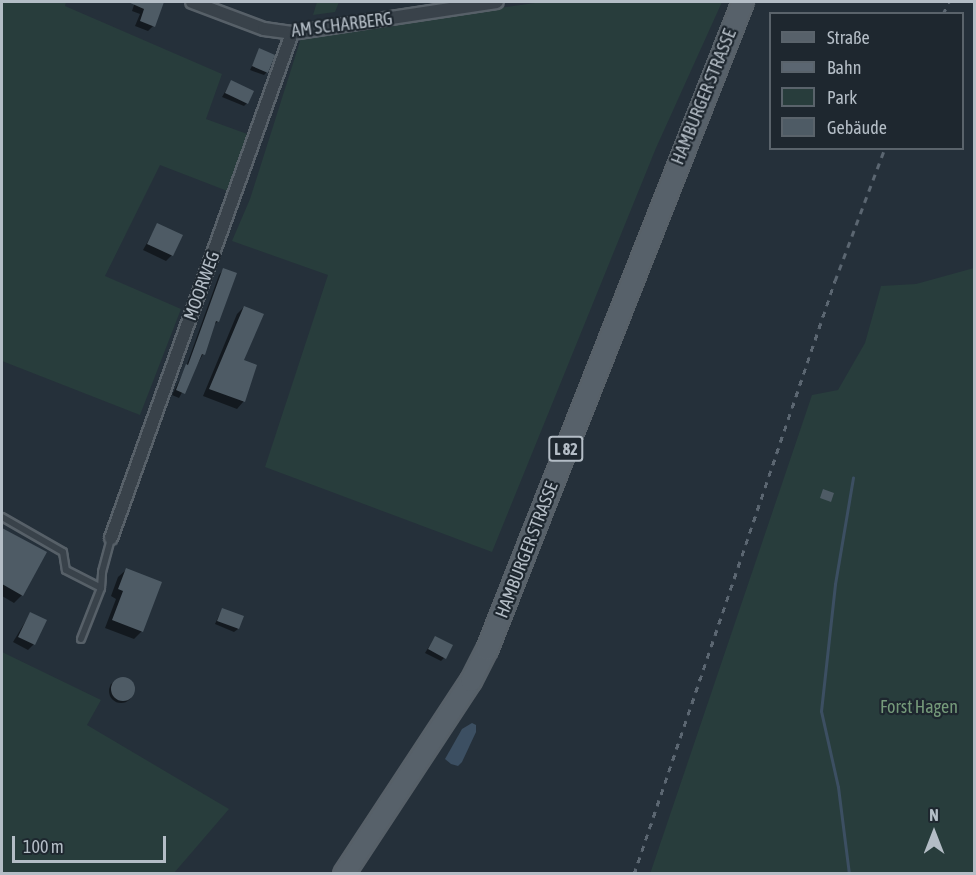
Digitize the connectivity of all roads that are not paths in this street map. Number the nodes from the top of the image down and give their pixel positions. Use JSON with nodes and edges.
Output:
{"nodes":[{"id":1,"x":192,"y":2,"type":"edge"},
{"id":2,"x":497,"y":2,"type":"edge"},
{"id":3,"x":742,"y":2,"type":"edge"},
{"id":4,"x":292,"y":33,"type":"junction"},
{"id":5,"x":2,"y":517,"type":"edge"},
{"id":6,"x":111,"y":538,"type":"joint"},
{"id":7,"x":101,"y":588,"type":"junction"},
{"id":8,"x":81,"y":639,"type":"dead end"},
{"id":9,"x":344,"y":873,"type":"edge"}],
"edges":[{"from":1,"to":4,"type":"street","name":"AM SCHARBERG"},
{"from":2,"to":4,"type":"street","name":"AM SCHARBERG"},
{"from":3,"to":9,"type":"main road","name":"HAMBURGER STRASSE","number":"L 82"},
{"from":4,"to":6,"type":"street","name":"MOORWEG"},
{"from":5,"to":7,"type":"lane"},
{"from":6,"to":7,"type":"lane"},
{"from":7,"to":8,"type":"lane"}]}
